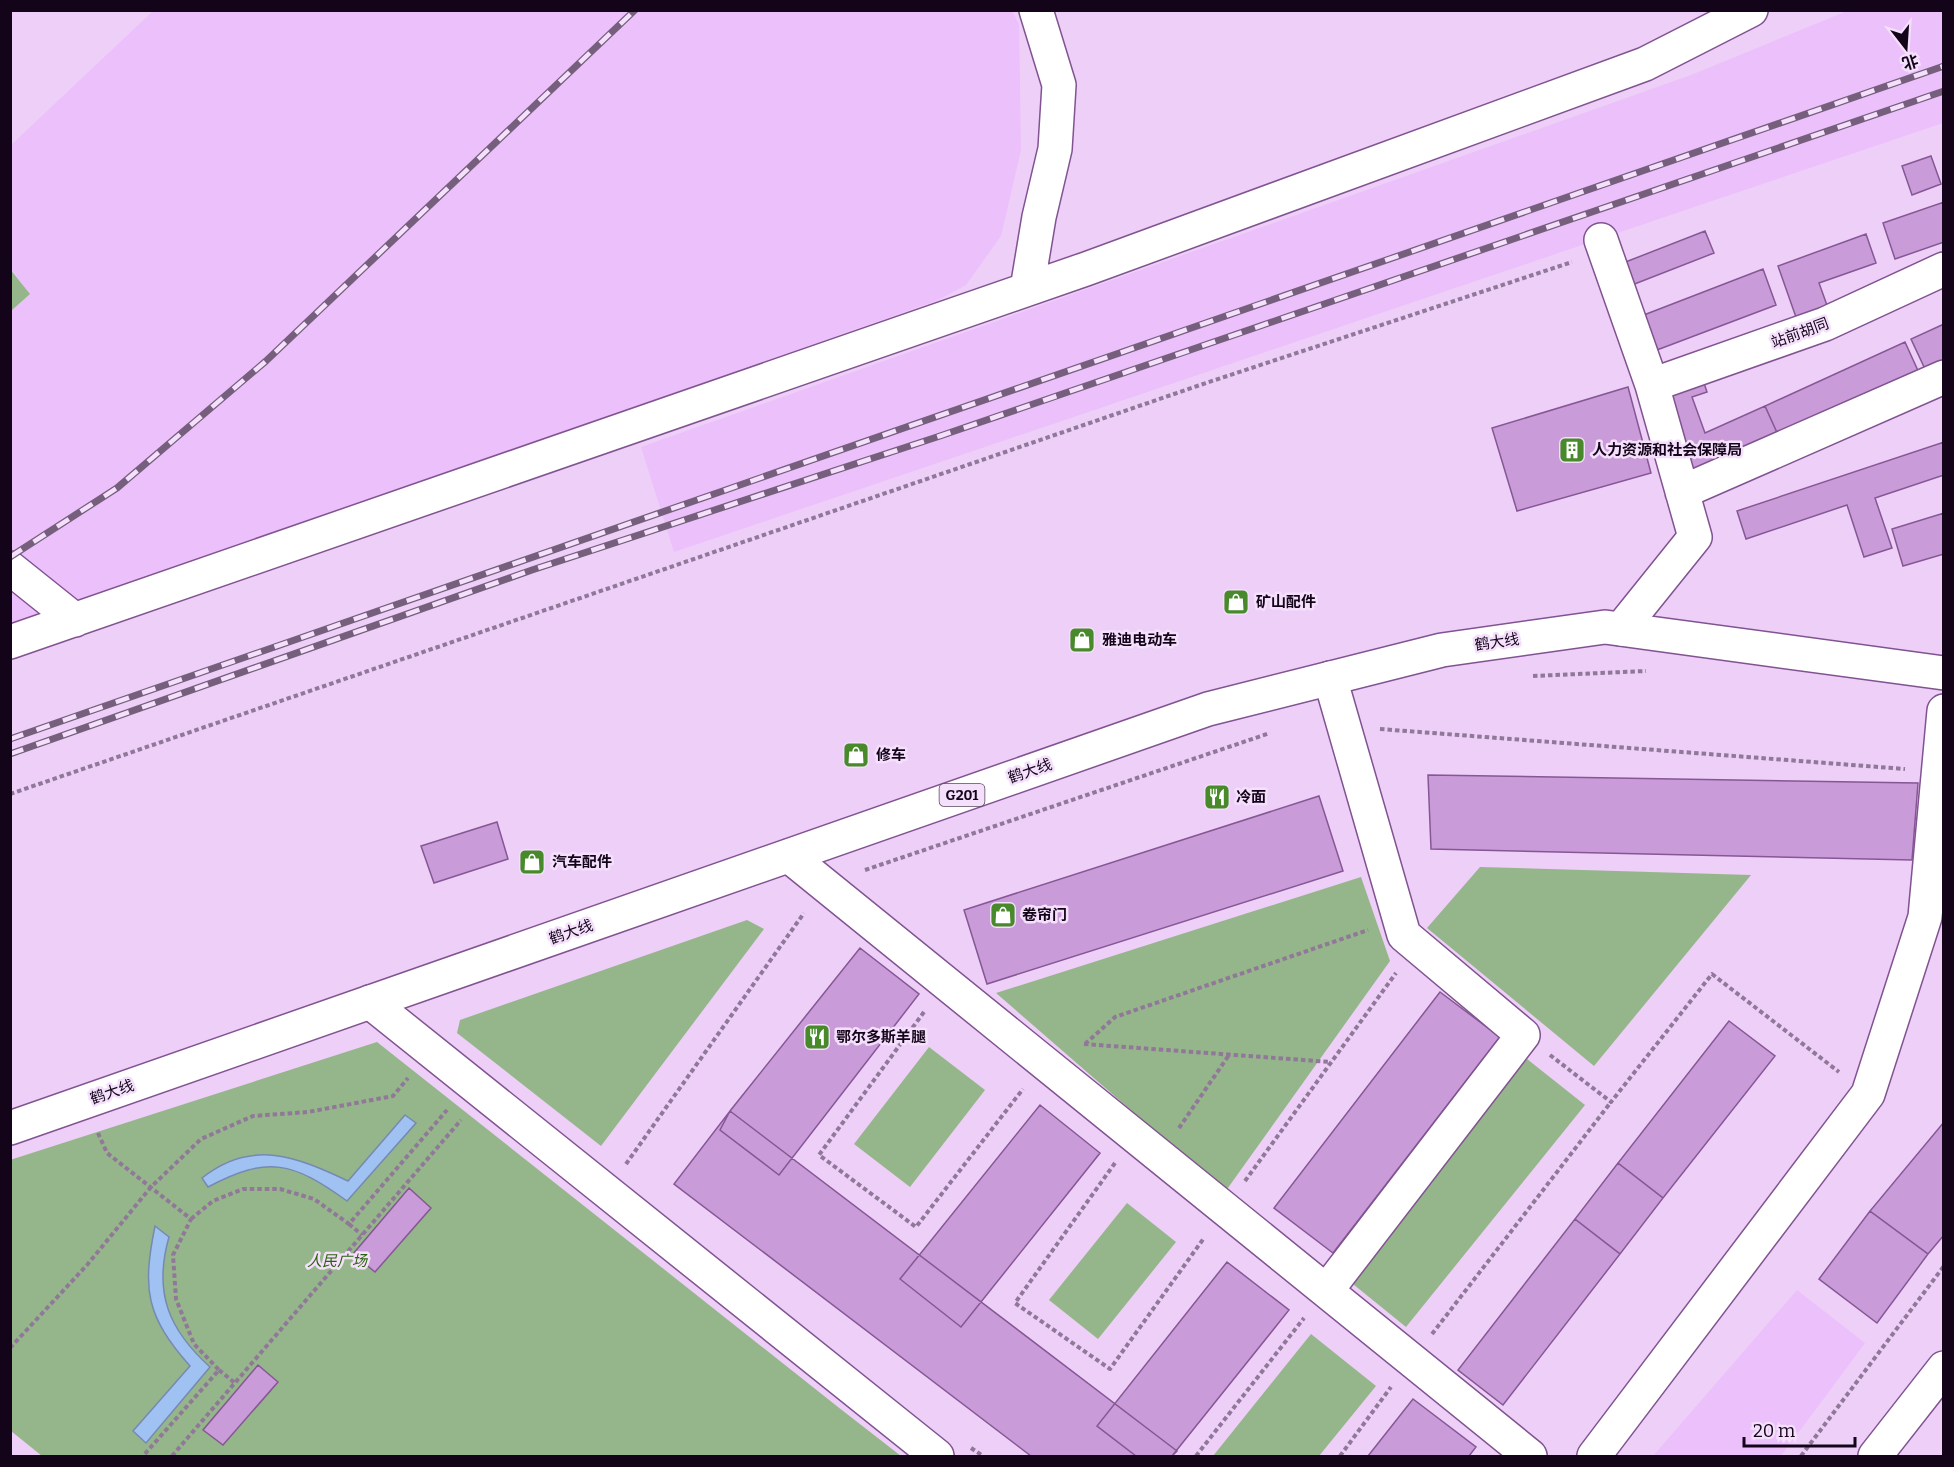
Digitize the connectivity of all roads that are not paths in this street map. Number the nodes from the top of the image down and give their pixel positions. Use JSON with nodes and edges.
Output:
{"nodes":[{"id":1,"x":1036,"y":10,"type":"edge"},
{"id":2,"x":1751,"y":10,"type":"edge"},
{"id":3,"x":1603,"y":245,"type":"road end"},
{"id":4,"x":1944,"y":269,"type":"edge"},
{"id":5,"x":1027,"y":289,"type":"junction"},
{"id":6,"x":1944,"y":377,"type":"edge"},
{"id":7,"x":1652,"y":385,"type":"junction"},
{"id":8,"x":1682,"y":492,"type":"junction"},
{"id":9,"x":10,"y":568,"type":"edge"},
{"id":10,"x":75,"y":620,"type":"junction"},
{"id":11,"x":1621,"y":629,"type":"junction"},
{"id":12,"x":10,"y":642,"type":"edge"},
{"id":13,"x":1944,"y":673,"type":"edge"},
{"id":14,"x":1330,"y":678,"type":"junction"},
{"id":15,"x":1944,"y":711,"type":"edge"},
{"id":16,"x":789,"y":856,"type":"junction"},
{"id":17,"x":370,"y":1002,"type":"junction"},
{"id":18,"x":11,"y":1126,"type":"edge"},
{"id":19,"x":1327,"y":1290,"type":"junction"},
{"id":20,"x":1944,"y":1368,"type":"edge"},
{"id":21,"x":937,"y":1456,"type":"edge"},
{"id":22,"x":1530,"y":1456,"type":"edge"},
{"id":23,"x":1594,"y":1456,"type":"edge"},
{"id":24,"x":1875,"y":1456,"type":"edge"}],
"edges":[{"from":1,"to":5,"type":"main road"},
{"from":2,"to":5,"type":"main road"},
{"from":3,"to":7,"type":"main road"},
{"from":4,"to":7,"type":"main road","name":"站前胡同"},
{"from":5,"to":10,"type":"main road"},
{"from":6,"to":8,"type":"main road"},
{"from":7,"to":8,"type":"main road"},
{"from":8,"to":11,"type":"main road"},
{"from":9,"to":10,"type":"main road"},
{"from":10,"to":12,"type":"main road"},
{"from":11,"to":13,"type":"main road","name":"鹤大线","number":"G201"},
{"from":11,"to":14,"type":"main road","name":"鹤大线","number":"G201"},
{"from":14,"to":16,"type":"main road","name":"鹤大线","number":"G201"},
{"from":14,"to":19,"type":"main road"},
{"from":15,"to":23,"type":"main road"},
{"from":16,"to":17,"type":"main road","name":"鹤大线","number":"G201"},
{"from":16,"to":19,"type":"main road"},
{"from":17,"to":18,"type":"main road","name":"鹤大线","number":"G201"},
{"from":17,"to":21,"type":"main road"},
{"from":19,"to":22,"type":"main road"},
{"from":20,"to":24,"type":"main road"}]}
